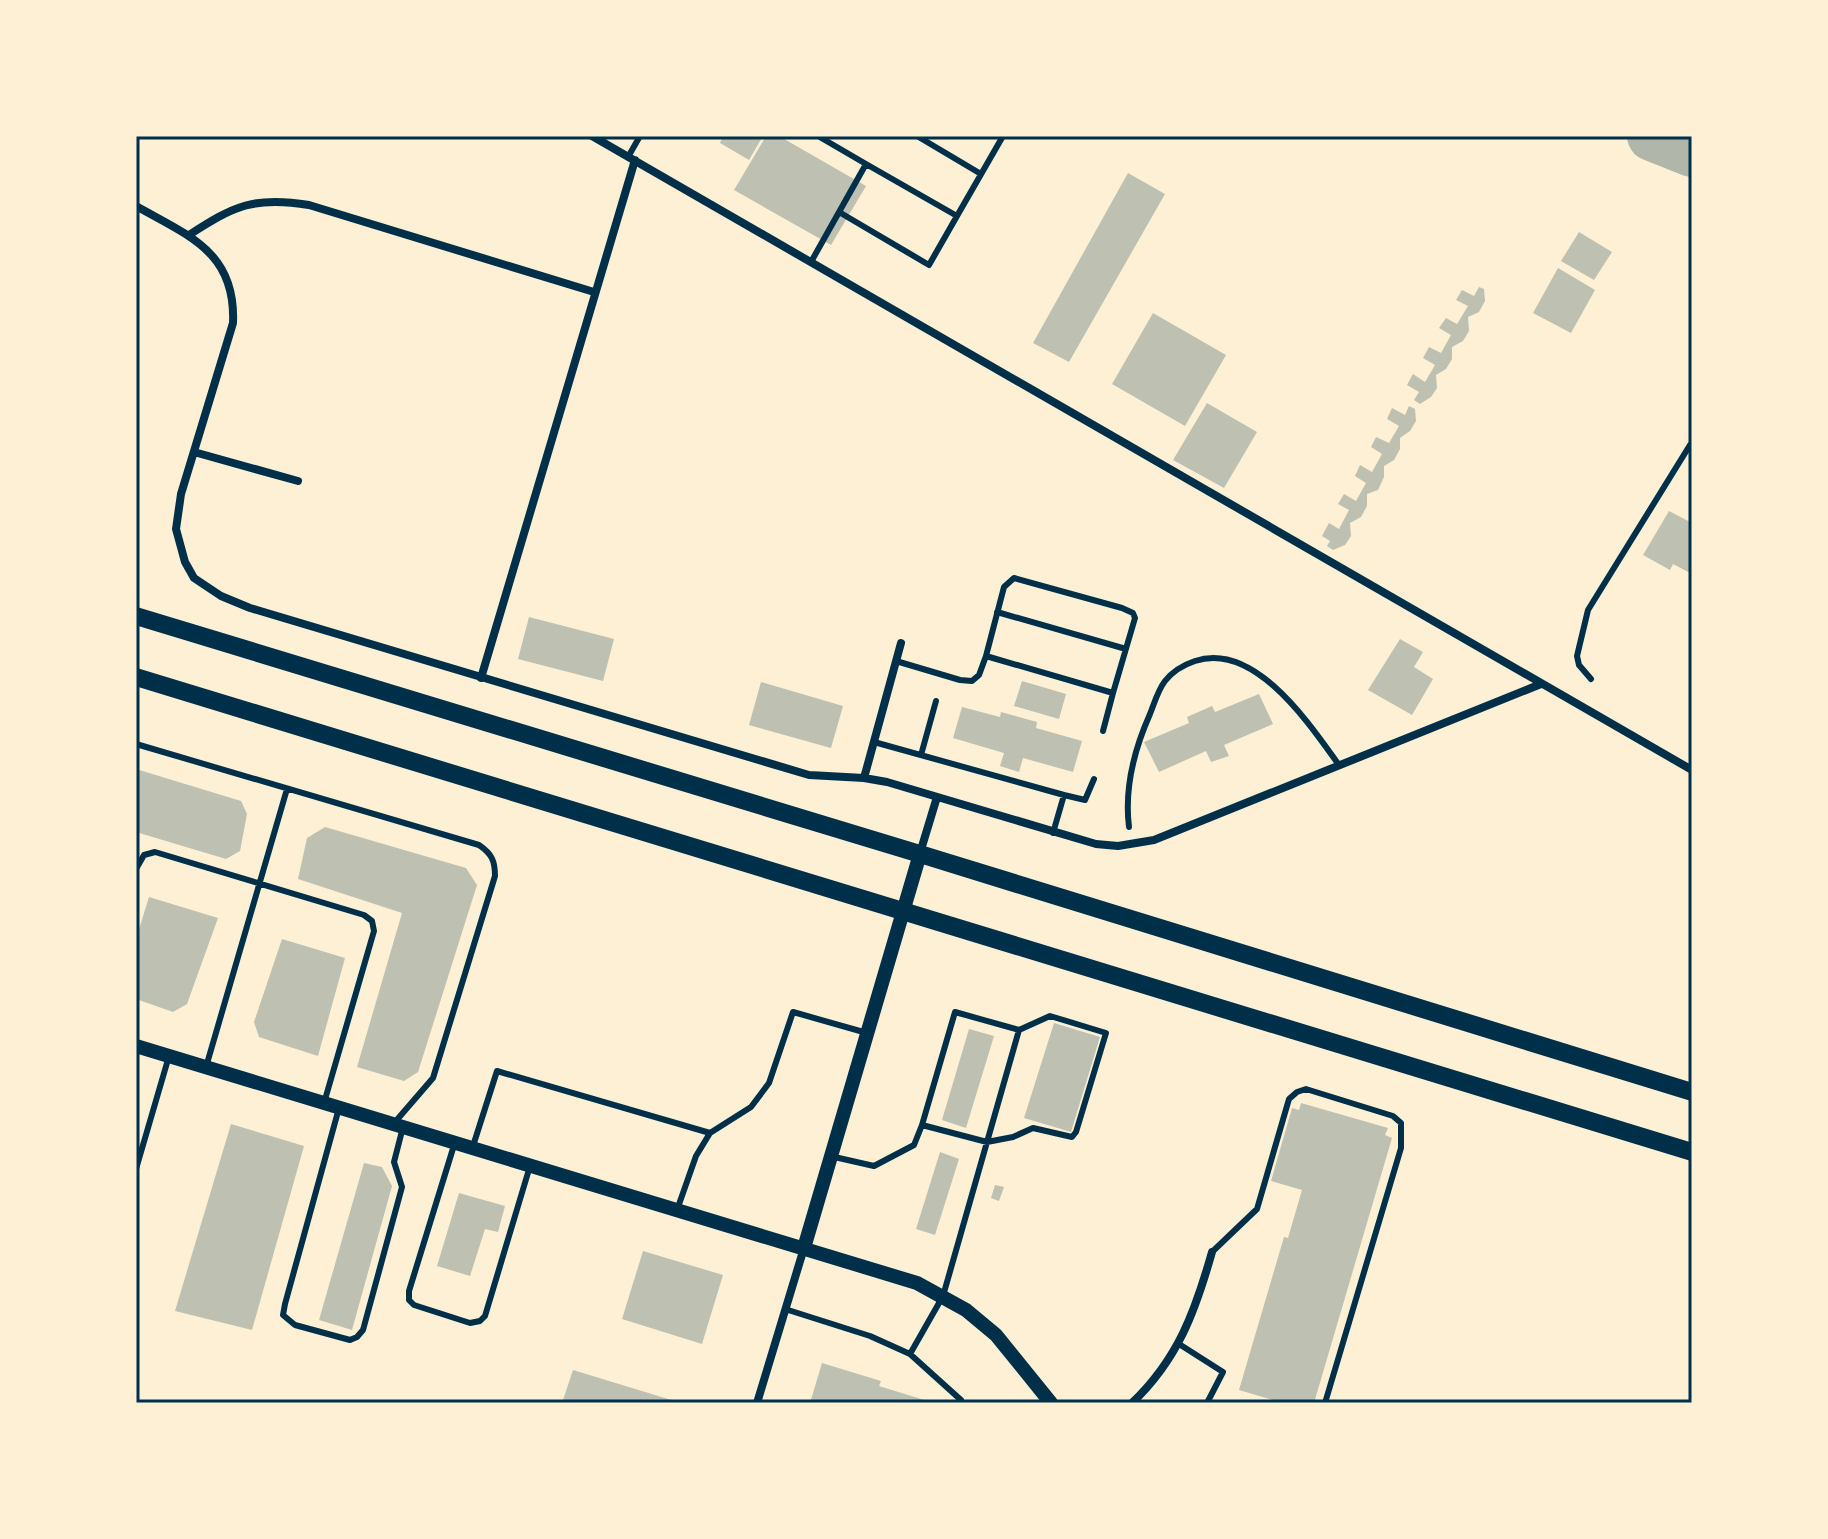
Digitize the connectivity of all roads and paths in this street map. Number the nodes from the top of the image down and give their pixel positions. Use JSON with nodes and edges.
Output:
{"nodes":[{"id":1,"x":592,"y":136,"type":"edge"},
{"id":2,"x":640,"y":136,"type":"edge"},
{"id":3,"x":818,"y":136,"type":"edge"},
{"id":4,"x":917,"y":136,"type":"edge"},
{"id":5,"x":1003,"y":136,"type":"edge"},
{"id":6,"x":632,"y":158,"type":"junction"},
{"id":7,"x":866,"y":164,"type":"junction"},
{"id":8,"x":981,"y":174,"type":"junction"},
{"id":9,"x":136,"y":206,"type":"edge"},
{"id":10,"x":839,"y":212,"type":"junction"},
{"id":11,"x":957,"y":216,"type":"junction"},
{"id":12,"x":189,"y":235,"type":"junction"},
{"id":13,"x":811,"y":262,"type":"junction"},
{"id":14,"x":594,"y":292,"type":"junction"},
{"id":15,"x":1690,"y":445,"type":"dead end"},
{"id":16,"x":194,"y":452,"type":"junction"},
{"id":17,"x":298,"y":481,"type":"dead end"},
{"id":18,"x":997,"y":612,"type":"junction"},
{"id":19,"x":136,"y":616,"type":"edge"},
{"id":20,"x":901,"y":643,"type":"dead end"},
{"id":21,"x":1126,"y":649,"type":"junction"},
{"id":22,"x":986,"y":656,"type":"junction"},
{"id":23,"x":896,"y":661,"type":"junction"},
{"id":24,"x":136,"y":677,"type":"edge"},
{"id":25,"x":481,"y":678,"type":"junction"},
{"id":26,"x":1591,"y":679,"type":"dead end"},
{"id":27,"x":1541,"y":684,"type":"junction"},
{"id":28,"x":1113,"y":693,"type":"junction"},
{"id":29,"x":936,"y":701,"type":"dead end"},
{"id":30,"x":1103,"y":731,"type":"dead end"},
{"id":31,"x":874,"y":742,"type":"junction"},
{"id":32,"x":136,"y":744,"type":"edge"},
{"id":33,"x":921,"y":755,"type":"junction"},
{"id":34,"x":1339,"y":765,"type":"junction"},
{"id":35,"x":1692,"y":770,"type":"edge"},
{"id":36,"x":864,"y":778,"type":"junction"},
{"id":37,"x":1094,"y":779,"type":"dead end"},
{"id":38,"x":287,"y":789,"type":"junction"},
{"id":39,"x":1064,"y":795,"type":"junction"},
{"id":40,"x":937,"y":797,"type":"junction"},
{"id":41,"x":1129,"y":827,"type":"dead end"},
{"id":42,"x":1053,"y":833,"type":"junction"},
{"id":43,"x":920,"y":854,"type":"junction"},
{"id":44,"x":136,"y":869,"type":"edge"},
{"id":45,"x":259,"y":883,"type":"junction"},
{"id":46,"x":902,"y":911,"type":"junction"},
{"id":47,"x":1019,"y":1030,"type":"junction"},
{"id":48,"x":867,"y":1033,"type":"junction"},
{"id":49,"x":136,"y":1046,"type":"edge"},
{"id":50,"x":169,"y":1056,"type":"junction"},
{"id":51,"x":206,"y":1067,"type":"junction"},
{"id":52,"x":1692,"y":1092,"type":"edge"},
{"id":53,"x":324,"y":1103,"type":"junction"},
{"id":54,"x":339,"y":1108,"type":"junction"},
{"id":55,"x":398,"y":1125,"type":"junction"},
{"id":56,"x":922,"y":1125,"type":"junction"},
{"id":57,"x":710,"y":1133,"type":"junction"},
{"id":58,"x":455,"y":1142,"type":"junction"},
{"id":59,"x":987,"y":1142,"type":"junction"},
{"id":60,"x":472,"y":1148,"type":"junction"},
{"id":61,"x":1692,"y":1152,"type":"edge"},
{"id":62,"x":830,"y":1156,"type":"junction"},
{"id":63,"x":530,"y":1165,"type":"junction"},
{"id":64,"x":136,"y":1169,"type":"edge"},
{"id":65,"x":677,"y":1210,"type":"junction"},
{"id":66,"x":804,"y":1248,"type":"junction"},
{"id":67,"x":1212,"y":1252,"type":"joint"},
{"id":68,"x":943,"y":1296,"type":"junction"},
{"id":69,"x":785,"y":1309,"type":"junction"},
{"id":70,"x":1179,"y":1344,"type":"junction"},
{"id":71,"x":910,"y":1354,"type":"junction"},
{"id":72,"x":961,"y":1400,"type":"dead end"},
{"id":73,"x":757,"y":1403,"type":"edge"},
{"id":74,"x":1051,"y":1403,"type":"edge"},
{"id":75,"x":1132,"y":1403,"type":"edge"},
{"id":76,"x":1207,"y":1403,"type":"edge"},
{"id":77,"x":1325,"y":1403,"type":"edge"}],
"edges":[{"from":1,"to":6,"type":"street"},
{"from":2,"to":6,"type":"lane"},
{"from":3,"to":7,"type":"lane"},
{"from":4,"to":8,"type":"lane"},
{"from":5,"to":8,"type":"lane"},
{"from":6,"to":13,"type":"street"},
{"from":6,"to":14,"type":"street"},
{"from":7,"to":10,"type":"lane"},
{"from":7,"to":11,"type":"lane"},
{"from":8,"to":11,"type":"lane"},
{"from":9,"to":12,"type":"street"},
{"from":10,"to":11,"type":"lane"},
{"from":10,"to":13,"type":"lane"},
{"from":12,"to":14,"type":"street"},
{"from":12,"to":16,"type":"street"},
{"from":13,"to":27,"type":"street"},
{"from":14,"to":25,"type":"street"},
{"from":15,"to":26,"type":"lane"},
{"from":16,"to":17,"type":"street"},
{"from":16,"to":25,"type":"street"},
{"from":18,"to":21,"type":"lane"},
{"from":18,"to":21,"type":"lane"},
{"from":18,"to":22,"type":"lane"},
{"from":19,"to":43,"type":"main road"},
{"from":20,"to":23,"type":"street"},
{"from":21,"to":28,"type":"lane"},
{"from":22,"to":23,"type":"lane"},
{"from":22,"to":28,"type":"lane"},
{"from":23,"to":31,"type":"street"},
{"from":24,"to":46,"type":"main road"},
{"from":25,"to":36,"type":"street"},
{"from":27,"to":34,"type":"street"},
{"from":27,"to":35,"type":"street"},
{"from":28,"to":30,"type":"lane"},
{"from":29,"to":33,"type":"lane"},
{"from":31,"to":33,"type":"lane"},
{"from":31,"to":36,"type":"street"},
{"from":32,"to":38,"type":"lane"},
{"from":33,"to":39,"type":"lane"},
{"from":34,"to":41,"type":"lane"},
{"from":34,"to":42,"type":"street"},
{"from":36,"to":40,"type":"street"},
{"from":37,"to":39,"type":"lane"},
{"from":38,"to":45,"type":"lane"},
{"from":38,"to":55,"type":"lane"},
{"from":39,"to":42,"type":"lane"},
{"from":40,"to":42,"type":"street"},
{"from":40,"to":43,"type":"street"},
{"from":43,"to":46,"type":"street"},
{"from":43,"to":52,"type":"main road"},
{"from":44,"to":45,"type":"lane"},
{"from":45,"to":51,"type":"lane"},
{"from":45,"to":53,"type":"lane"},
{"from":46,"to":48,"type":"street"},
{"from":46,"to":61,"type":"main road"},
{"from":47,"to":56,"type":"lane"},
{"from":47,"to":59,"type":"lane"},
{"from":47,"to":59,"type":"lane"},
{"from":48,"to":57,"type":"lane"},
{"from":48,"to":62,"type":"street"},
{"from":49,"to":50,"type":"street"},
{"from":50,"to":51,"type":"street"},
{"from":50,"to":64,"type":"lane"},
{"from":51,"to":53,"type":"street"},
{"from":53,"to":54,"type":"street"},
{"from":54,"to":55,"type":"street"},
{"from":54,"to":55,"type":"lane"},
{"from":55,"to":58,"type":"street"},
{"from":56,"to":59,"type":"lane"},
{"from":56,"to":62,"type":"lane"},
{"from":57,"to":60,"type":"lane"},
{"from":57,"to":65,"type":"lane"},
{"from":58,"to":60,"type":"street"},
{"from":58,"to":63,"type":"lane"},
{"from":59,"to":68,"type":"lane"},
{"from":60,"to":63,"type":"street"},
{"from":62,"to":66,"type":"street"},
{"from":63,"to":65,"type":"street"},
{"from":65,"to":66,"type":"street"},
{"from":66,"to":68,"type":"street"},
{"from":66,"to":69,"type":"street"},
{"from":67,"to":70,"type":"street"},
{"from":67,"to":77,"type":"lane"},
{"from":68,"to":71,"type":"lane"},
{"from":68,"to":74,"type":"street"},
{"from":69,"to":71,"type":"lane"},
{"from":69,"to":73,"type":"street"},
{"from":70,"to":75,"type":"street"},
{"from":70,"to":76,"type":"lane"},
{"from":71,"to":72,"type":"lane"}]}
